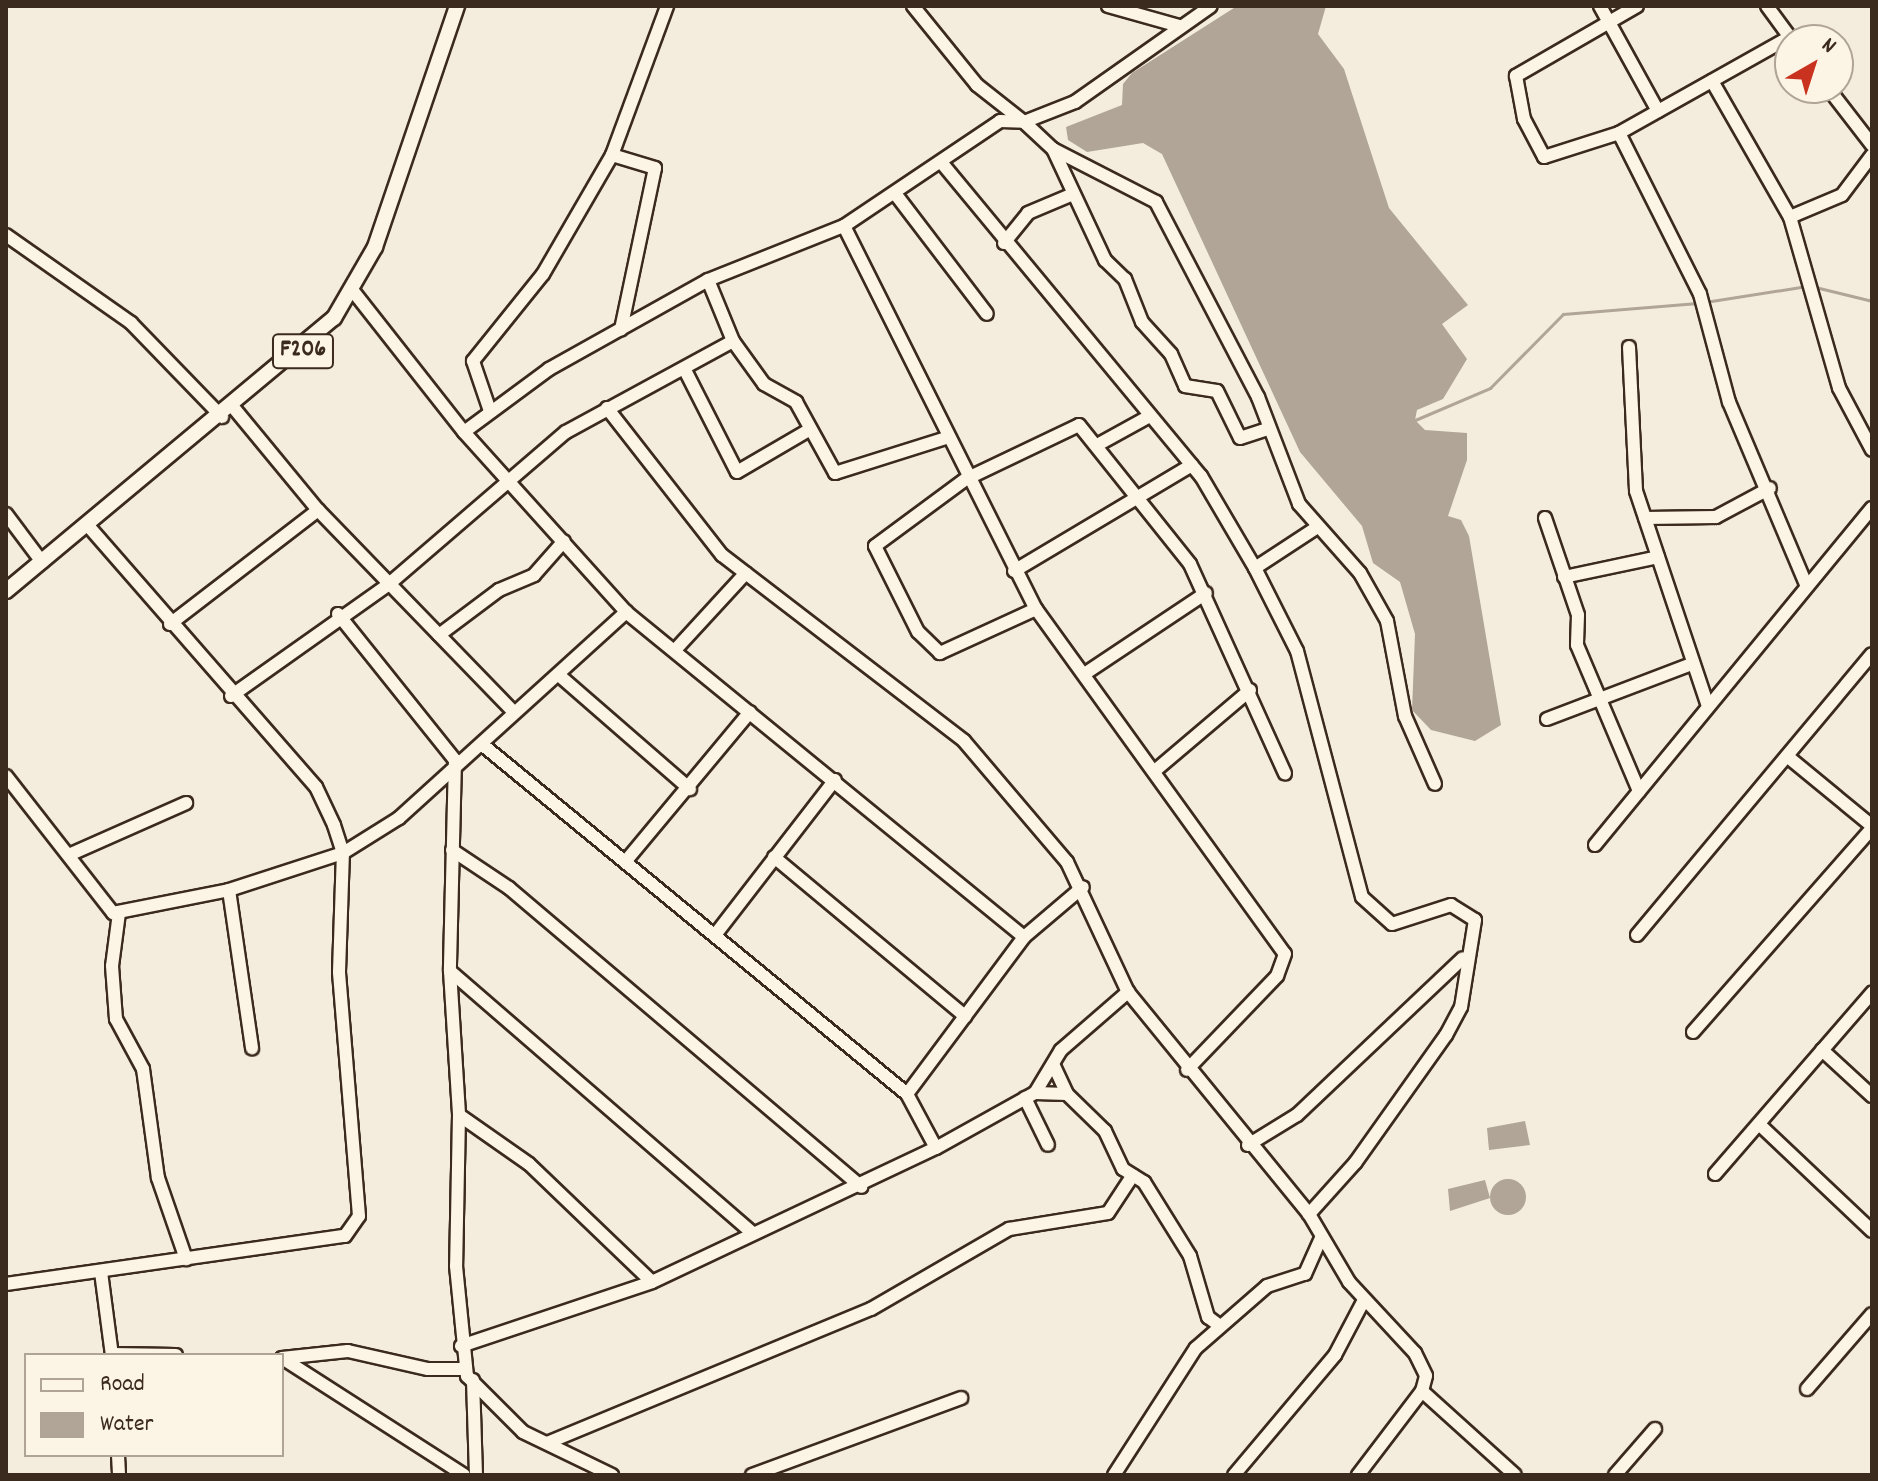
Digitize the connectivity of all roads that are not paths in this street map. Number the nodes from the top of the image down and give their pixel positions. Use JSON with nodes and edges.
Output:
{"nodes":[{"id":1,"x":457,"y":6,"type":"edge"},
{"id":2,"x":667,"y":6,"type":"edge"},
{"id":3,"x":913,"y":6,"type":"edge"},
{"id":4,"x":1108,"y":6,"type":"edge"},
{"id":5,"x":1211,"y":6,"type":"edge"},
{"id":6,"x":1600,"y":6,"type":"edge"},
{"id":7,"x":1637,"y":6,"type":"edge"},
{"id":8,"x":1767,"y":6,"type":"edge"},
{"id":9,"x":1608,"y":21,"type":"junction"},
{"id":10,"x":1780,"y":24,"type":"edge"},
{"id":11,"x":1179,"y":26,"type":"junction"},
{"id":12,"x":1774,"y":47,"type":"edge"},
{"id":13,"x":1712,"y":81,"type":"junction"},
{"id":14,"x":1840,"y":104,"type":"edge"},
{"id":15,"x":1658,"y":111,"type":"junction"},
{"id":16,"x":1024,"y":122,"type":"junction"},
{"id":17,"x":1619,"y":133,"type":"junction"},
{"id":18,"x":1872,"y":145,"type":"edge"},
{"id":19,"x":1053,"y":149,"type":"junction"},
{"id":20,"x":612,"y":155,"type":"junction"},
{"id":21,"x":1872,"y":155,"type":"edge"},
{"id":22,"x":941,"y":162,"type":"junction"},
{"id":23,"x":1073,"y":194,"type":"junction"},
{"id":24,"x":897,"y":196,"type":"junction"},
{"id":25,"x":1790,"y":217,"type":"junction"},
{"id":26,"x":844,"y":226,"type":"junction"},
{"id":27,"x":6,"y":235,"type":"edge"},
{"id":28,"x":1004,"y":243,"type":"junction"},
{"id":29,"x":708,"y":280,"type":"junction"},
{"id":30,"x":353,"y":291,"type":"junction"},
{"id":31,"x":987,"y":314,"type":"dead end"},
{"id":32,"x":621,"y":329,"type":"junction"},
{"id":33,"x":733,"y":341,"type":"junction"},
{"id":34,"x":1629,"y":347,"type":"dead end"},
{"id":35,"x":686,"y":372,"type":"junction"},
{"id":36,"x":607,"y":408,"type":"junction"},
{"id":37,"x":490,"y":411,"type":"junction"},
{"id":38,"x":228,"y":412,"type":"junction"},
{"id":39,"x":1150,"y":416,"type":"junction"},
{"id":40,"x":1268,"y":429,"type":"junction"},
{"id":41,"x":809,"y":430,"type":"junction"},
{"id":42,"x":464,"y":432,"type":"junction"},
{"id":43,"x":946,"y":438,"type":"junction"},
{"id":44,"x":1099,"y":444,"type":"junction"},
{"id":45,"x":1872,"y":450,"type":"edge"},
{"id":46,"x":1192,"y":465,"type":"junction"},
{"id":47,"x":507,"y":477,"type":"junction"},
{"id":48,"x":966,"y":479,"type":"junction"},
{"id":49,"x":1770,"y":488,"type":"junction"},
{"id":50,"x":1141,"y":494,"type":"junction"},
{"id":51,"x":1872,"y":508,"type":"edge"},
{"id":52,"x":318,"y":510,"type":"junction"},
{"id":53,"x":6,"y":514,"type":"edge"},
{"id":54,"x":1545,"y":518,"type":"dead end"},
{"id":55,"x":1645,"y":518,"type":"junction"},
{"id":56,"x":89,"y":527,"type":"junction"},
{"id":57,"x":1316,"y":528,"type":"junction"},
{"id":58,"x":564,"y":541,"type":"junction"},
{"id":59,"x":1658,"y":557,"type":"junction"},
{"id":60,"x":42,"y":562,"type":"junction"},
{"id":61,"x":1255,"y":568,"type":"junction"},
{"id":62,"x":1014,"y":571,"type":"junction"},
{"id":63,"x":746,"y":573,"type":"junction"},
{"id":64,"x":1564,"y":577,"type":"junction"},
{"id":65,"x":389,"y":584,"type":"junction"},
{"id":66,"x":1806,"y":584,"type":"junction"},
{"id":67,"x":6,"y":591,"type":"edge"},
{"id":68,"x":1206,"y":593,"type":"junction"},
{"id":69,"x":1036,"y":609,"type":"junction"},
{"id":70,"x":626,"y":612,"type":"junction"},
{"id":71,"x":338,"y":614,"type":"junction"},
{"id":72,"x":170,"y":624,"type":"junction"},
{"id":73,"x":439,"y":635,"type":"junction"},
{"id":74,"x":676,"y":649,"type":"junction"},
{"id":75,"x":1872,"y":654,"type":"edge"},
{"id":76,"x":1692,"y":664,"type":"junction"},
{"id":77,"x":1086,"y":673,"type":"junction"},
{"id":78,"x":561,"y":677,"type":"junction"},
{"id":79,"x":1250,"y":690,"type":"junction"},
{"id":80,"x":231,"y":696,"type":"junction"},
{"id":81,"x":1599,"y":700,"type":"junction"},
{"id":82,"x":1708,"y":706,"type":"junction"},
{"id":83,"x":513,"y":711,"type":"junction"},
{"id":84,"x":750,"y":712,"type":"junction"},
{"id":85,"x":1547,"y":719,"type":"dead end"},
{"id":86,"x":484,"y":746,"type":"junction"},
{"id":87,"x":1787,"y":756,"type":"junction"},
{"id":88,"x":455,"y":760,"type":"junction"},
{"id":89,"x":1157,"y":769,"type":"junction"},
{"id":90,"x":1285,"y":773,"type":"dead end"},
{"id":91,"x":6,"y":776,"type":"edge"},
{"id":92,"x":835,"y":780,"type":"junction"},
{"id":93,"x":1435,"y":784,"type":"dead end"},
{"id":94,"x":690,"y":789,"type":"junction"},
{"id":95,"x":1639,"y":791,"type":"junction"},
{"id":96,"x":186,"y":803,"type":"dead end"},
{"id":97,"x":1872,"y":827,"type":"edge"},
{"id":98,"x":1595,"y":845,"type":"dead end"},
{"id":99,"x":452,"y":850,"type":"junction"},
{"id":100,"x":343,"y":853,"type":"junction"},
{"id":101,"x":71,"y":854,"type":"junction"},
{"id":102,"x":774,"y":857,"type":"junction"},
{"id":103,"x":625,"y":862,"type":"junction"},
{"id":104,"x":1083,"y":887,"type":"junction"},
{"id":105,"x":229,"y":890,"type":"junction"},
{"id":106,"x":119,"y":913,"type":"junction"},
{"id":107,"x":715,"y":935,"type":"junction"},
{"id":108,"x":1637,"y":935,"type":"dead end"},
{"id":109,"x":1024,"y":937,"type":"junction"},
{"id":110,"x":1463,"y":958,"type":"junction"},
{"id":111,"x":450,"y":971,"type":"junction"},
{"id":112,"x":1128,"y":992,"type":"junction"},
{"id":113,"x":1872,"y":993,"type":"edge"},
{"id":114,"x":965,"y":1016,"type":"junction"},
{"id":115,"x":1693,"y":1032,"type":"dead end"},
{"id":116,"x":252,"y":1048,"type":"dead end"},
{"id":117,"x":1822,"y":1050,"type":"junction"},
{"id":118,"x":1054,"y":1066,"type":"junction"},
{"id":119,"x":1187,"y":1070,"type":"junction"},
{"id":120,"x":907,"y":1094,"type":"junction"},
{"id":121,"x":1067,"y":1094,"type":"junction"},
{"id":122,"x":1030,"y":1096,"type":"junction"},
{"id":123,"x":1872,"y":1096,"type":"edge"},
{"id":124,"x":459,"y":1115,"type":"junction"},
{"id":125,"x":1760,"y":1125,"type":"junction"},
{"id":126,"x":1048,"y":1145,"type":"dead end"},
{"id":127,"x":1248,"y":1145,"type":"junction"},
{"id":128,"x":936,"y":1148,"type":"junction"},
{"id":129,"x":1715,"y":1174,"type":"dead end"},
{"id":130,"x":1133,"y":1175,"type":"junction"},
{"id":131,"x":861,"y":1187,"type":"junction"},
{"id":132,"x":1309,"y":1214,"type":"junction"},
{"id":133,"x":1872,"y":1231,"type":"edge"},
{"id":134,"x":752,"y":1233,"type":"junction"},
{"id":135,"x":1321,"y":1238,"type":"junction"},
{"id":136,"x":186,"y":1259,"type":"junction"},
{"id":137,"x":101,"y":1272,"type":"junction"},
{"id":138,"x":652,"y":1282,"type":"junction"},
{"id":139,"x":6,"y":1284,"type":"edge"},
{"id":140,"x":1364,"y":1300,"type":"junction"},
{"id":141,"x":1872,"y":1314,"type":"edge"},
{"id":142,"x":1208,"y":1317,"type":"junction"},
{"id":143,"x":1220,"y":1326,"type":"junction"},
{"id":144,"x":461,"y":1346,"type":"junction"},
{"id":145,"x":1196,"y":1348,"type":"junction"},
{"id":146,"x":112,"y":1353,"type":"edge"},
{"id":147,"x":284,"y":1358,"type":"edge"},
{"id":148,"x":284,"y":1359,"type":"edge"},
{"id":149,"x":469,"y":1374,"type":"junction"},
{"id":150,"x":1807,"y":1389,"type":"dead end"},
{"id":151,"x":1422,"y":1391,"type":"junction"},
{"id":152,"x":961,"y":1398,"type":"dead end"},
{"id":153,"x":1655,"y":1429,"type":"dead end"},
{"id":154,"x":547,"y":1443,"type":"junction"},
{"id":155,"x":1239,"y":1470,"type":"edge"},
{"id":156,"x":1362,"y":1473,"type":"edge"},
{"id":157,"x":1117,"y":1474,"type":"edge"},
{"id":158,"x":464,"y":1475,"type":"edge"},
{"id":159,"x":476,"y":1475,"type":"edge"},
{"id":160,"x":612,"y":1475,"type":"edge"},
{"id":161,"x":752,"y":1475,"type":"edge"},
{"id":162,"x":1253,"y":1475,"type":"edge"},
{"id":163,"x":1515,"y":1475,"type":"edge"},
{"id":164,"x":1615,"y":1475,"type":"edge"}],
"edges":[{"from":1,"to":30,"type":"main road","number":"F206"},
{"from":2,"to":20,"type":"street"},
{"from":3,"to":16,"type":"street"},
{"from":4,"to":11,"type":"street"},
{"from":5,"to":11,"type":"street"},
{"from":6,"to":9,"type":"street"},
{"from":7,"to":9,"type":"street"},
{"from":8,"to":10,"type":"street"},
{"from":9,"to":15,"type":"street"},
{"from":9,"to":17,"type":"street"},
{"from":11,"to":16,"type":"street"},
{"from":12,"to":13,"type":"street"},
{"from":13,"to":15,"type":"street"},
{"from":13,"to":25,"type":"street"},
{"from":14,"to":18,"type":"street"},
{"from":15,"to":17,"type":"street"},
{"from":16,"to":19,"type":"street"},
{"from":16,"to":22,"type":"street"},
{"from":17,"to":49,"type":"street"},
{"from":19,"to":23,"type":"street"},
{"from":19,"to":40,"type":"street"},
{"from":20,"to":32,"type":"street"},
{"from":20,"to":37,"type":"street"},
{"from":21,"to":25,"type":"street"},
{"from":22,"to":24,"type":"street"},
{"from":22,"to":28,"type":"street"},
{"from":23,"to":28,"type":"street"},
{"from":23,"to":40,"type":"street"},
{"from":24,"to":26,"type":"street"},
{"from":24,"to":31,"type":"street"},
{"from":25,"to":45,"type":"street"},
{"from":26,"to":29,"type":"street"},
{"from":26,"to":43,"type":"street"},
{"from":27,"to":38,"type":"street"},
{"from":28,"to":39,"type":"street"},
{"from":29,"to":32,"type":"street"},
{"from":29,"to":33,"type":"street"},
{"from":30,"to":38,"type":"main road","number":"F206"},
{"from":30,"to":42,"type":"street"},
{"from":32,"to":37,"type":"street"},
{"from":33,"to":35,"type":"street"},
{"from":33,"to":41,"type":"street"},
{"from":34,"to":55,"type":"street"},
{"from":35,"to":36,"type":"street"},
{"from":35,"to":41,"type":"street"},
{"from":36,"to":47,"type":"street"},
{"from":36,"to":63,"type":"street"},
{"from":37,"to":42,"type":"street"},
{"from":38,"to":52,"type":"street"},
{"from":38,"to":56,"type":"main road","number":"F206"},
{"from":39,"to":44,"type":"street"},
{"from":39,"to":46,"type":"street"},
{"from":40,"to":57,"type":"street"},
{"from":41,"to":43,"type":"street"},
{"from":42,"to":47,"type":"street"},
{"from":43,"to":48,"type":"street"},
{"from":44,"to":48,"type":"street"},
{"from":44,"to":50,"type":"street"},
{"from":46,"to":50,"type":"street"},
{"from":46,"to":61,"type":"street"},
{"from":47,"to":58,"type":"street"},
{"from":47,"to":65,"type":"street"},
{"from":48,"to":62,"type":"street"},
{"from":48,"to":69,"type":"street"},
{"from":49,"to":55,"type":"street"},
{"from":49,"to":66,"type":"street"},
{"from":50,"to":62,"type":"street"},
{"from":50,"to":68,"type":"street"},
{"from":51,"to":66,"type":"street"},
{"from":52,"to":65,"type":"street"},
{"from":52,"to":72,"type":"street"},
{"from":53,"to":60,"type":"street"},
{"from":54,"to":64,"type":"street"},
{"from":55,"to":59,"type":"street"},
{"from":56,"to":60,"type":"main road","number":"F206"},
{"from":56,"to":72,"type":"street"},
{"from":57,"to":61,"type":"street"},
{"from":57,"to":93,"type":"street"},
{"from":58,"to":70,"type":"street"},
{"from":58,"to":73,"type":"street"},
{"from":59,"to":64,"type":"street"},
{"from":59,"to":76,"type":"street"},
{"from":60,"to":67,"type":"main road","number":"F206"},
{"from":61,"to":110,"type":"street"},
{"from":62,"to":69,"type":"street"},
{"from":63,"to":74,"type":"street"},
{"from":63,"to":104,"type":"street"},
{"from":64,"to":81,"type":"street"},
{"from":65,"to":71,"type":"street"},
{"from":65,"to":73,"type":"street"},
{"from":66,"to":82,"type":"street"},
{"from":68,"to":77,"type":"street"},
{"from":68,"to":79,"type":"street"},
{"from":69,"to":77,"type":"street"},
{"from":70,"to":74,"type":"street"},
{"from":70,"to":78,"type":"street"},
{"from":71,"to":80,"type":"street"},
{"from":71,"to":88,"type":"street"},
{"from":72,"to":80,"type":"street"},
{"from":73,"to":83,"type":"street"},
{"from":74,"to":84,"type":"street"},
{"from":75,"to":87,"type":"street"},
{"from":76,"to":81,"type":"street"},
{"from":76,"to":82,"type":"street"},
{"from":77,"to":89,"type":"street"},
{"from":78,"to":83,"type":"street"},
{"from":78,"to":94,"type":"street"},
{"from":79,"to":89,"type":"street"},
{"from":79,"to":90,"type":"street"},
{"from":80,"to":100,"type":"street"},
{"from":81,"to":85,"type":"street"},
{"from":81,"to":95,"type":"street"},
{"from":82,"to":95,"type":"street"},
{"from":83,"to":86,"type":"street"},
{"from":84,"to":92,"type":"street"},
{"from":84,"to":94,"type":"street"},
{"from":86,"to":88,"type":"street"},
{"from":86,"to":103,"type":"street"},
{"from":87,"to":97,"type":"street"},
{"from":87,"to":108,"type":"street"},
{"from":88,"to":99,"type":"street"},
{"from":88,"to":100,"type":"street"},
{"from":89,"to":119,"type":"street"},
{"from":91,"to":101,"type":"street"},
{"from":92,"to":102,"type":"street"},
{"from":92,"to":109,"type":"street"},
{"from":94,"to":103,"type":"street"},
{"from":95,"to":98,"type":"street"},
{"from":96,"to":101,"type":"street"},
{"from":97,"to":115,"type":"street"},
{"from":99,"to":111,"type":"street"},
{"from":99,"to":131,"type":"street"},
{"from":100,"to":105,"type":"street"},
{"from":100,"to":136,"type":"street"},
{"from":101,"to":106,"type":"street"},
{"from":102,"to":107,"type":"street"},
{"from":102,"to":114,"type":"street"},
{"from":103,"to":107,"type":"street"},
{"from":104,"to":109,"type":"street"},
{"from":104,"to":112,"type":"street"},
{"from":105,"to":106,"type":"street"},
{"from":105,"to":116,"type":"street"},
{"from":106,"to":136,"type":"street"},
{"from":107,"to":120,"type":"street"},
{"from":109,"to":114,"type":"street"},
{"from":110,"to":127,"type":"street"},
{"from":110,"to":132,"type":"street"},
{"from":111,"to":124,"type":"street"},
{"from":111,"to":134,"type":"street"},
{"from":112,"to":118,"type":"street"},
{"from":112,"to":119,"type":"street"},
{"from":113,"to":117,"type":"street"},
{"from":114,"to":120,"type":"street"},
{"from":117,"to":123,"type":"street"},
{"from":117,"to":125,"type":"street"},
{"from":118,"to":121,"type":"street"},
{"from":118,"to":122,"type":"street"},
{"from":119,"to":127,"type":"street"},
{"from":120,"to":128,"type":"street"},
{"from":121,"to":122,"type":"street"},
{"from":121,"to":130,"type":"street"},
{"from":122,"to":126,"type":"street"},
{"from":122,"to":128,"type":"street"},
{"from":124,"to":138,"type":"street"},
{"from":124,"to":144,"type":"street"},
{"from":125,"to":129,"type":"street"},
{"from":125,"to":133,"type":"street"},
{"from":127,"to":132,"type":"street"},
{"from":128,"to":131,"type":"street"},
{"from":130,"to":142,"type":"street"},
{"from":130,"to":154,"type":"street"},
{"from":131,"to":134,"type":"street"},
{"from":132,"to":135,"type":"street"},
{"from":134,"to":138,"type":"street"},
{"from":135,"to":140,"type":"street"},
{"from":135,"to":143,"type":"street"},
{"from":136,"to":137,"type":"street"},
{"from":137,"to":139,"type":"street"},
{"from":137,"to":146,"type":"street"},
{"from":138,"to":144,"type":"street"},
{"from":140,"to":151,"type":"street"},
{"from":140,"to":155,"type":"street"},
{"from":141,"to":150,"type":"street"},
{"from":142,"to":143,"type":"street"},
{"from":142,"to":145,"type":"street"},
{"from":143,"to":145,"type":"street"},
{"from":144,"to":149,"type":"street"},
{"from":145,"to":157,"type":"street"},
{"from":147,"to":149,"type":"street"},
{"from":148,"to":158,"type":"street"},
{"from":149,"to":154,"type":"street"},
{"from":149,"to":159,"type":"street"},
{"from":151,"to":156,"type":"street"},
{"from":151,"to":163,"type":"street"},
{"from":152,"to":161,"type":"street"},
{"from":153,"to":164,"type":"street"},
{"from":154,"to":160,"type":"street"},
{"from":155,"to":162,"type":"street"}]}
